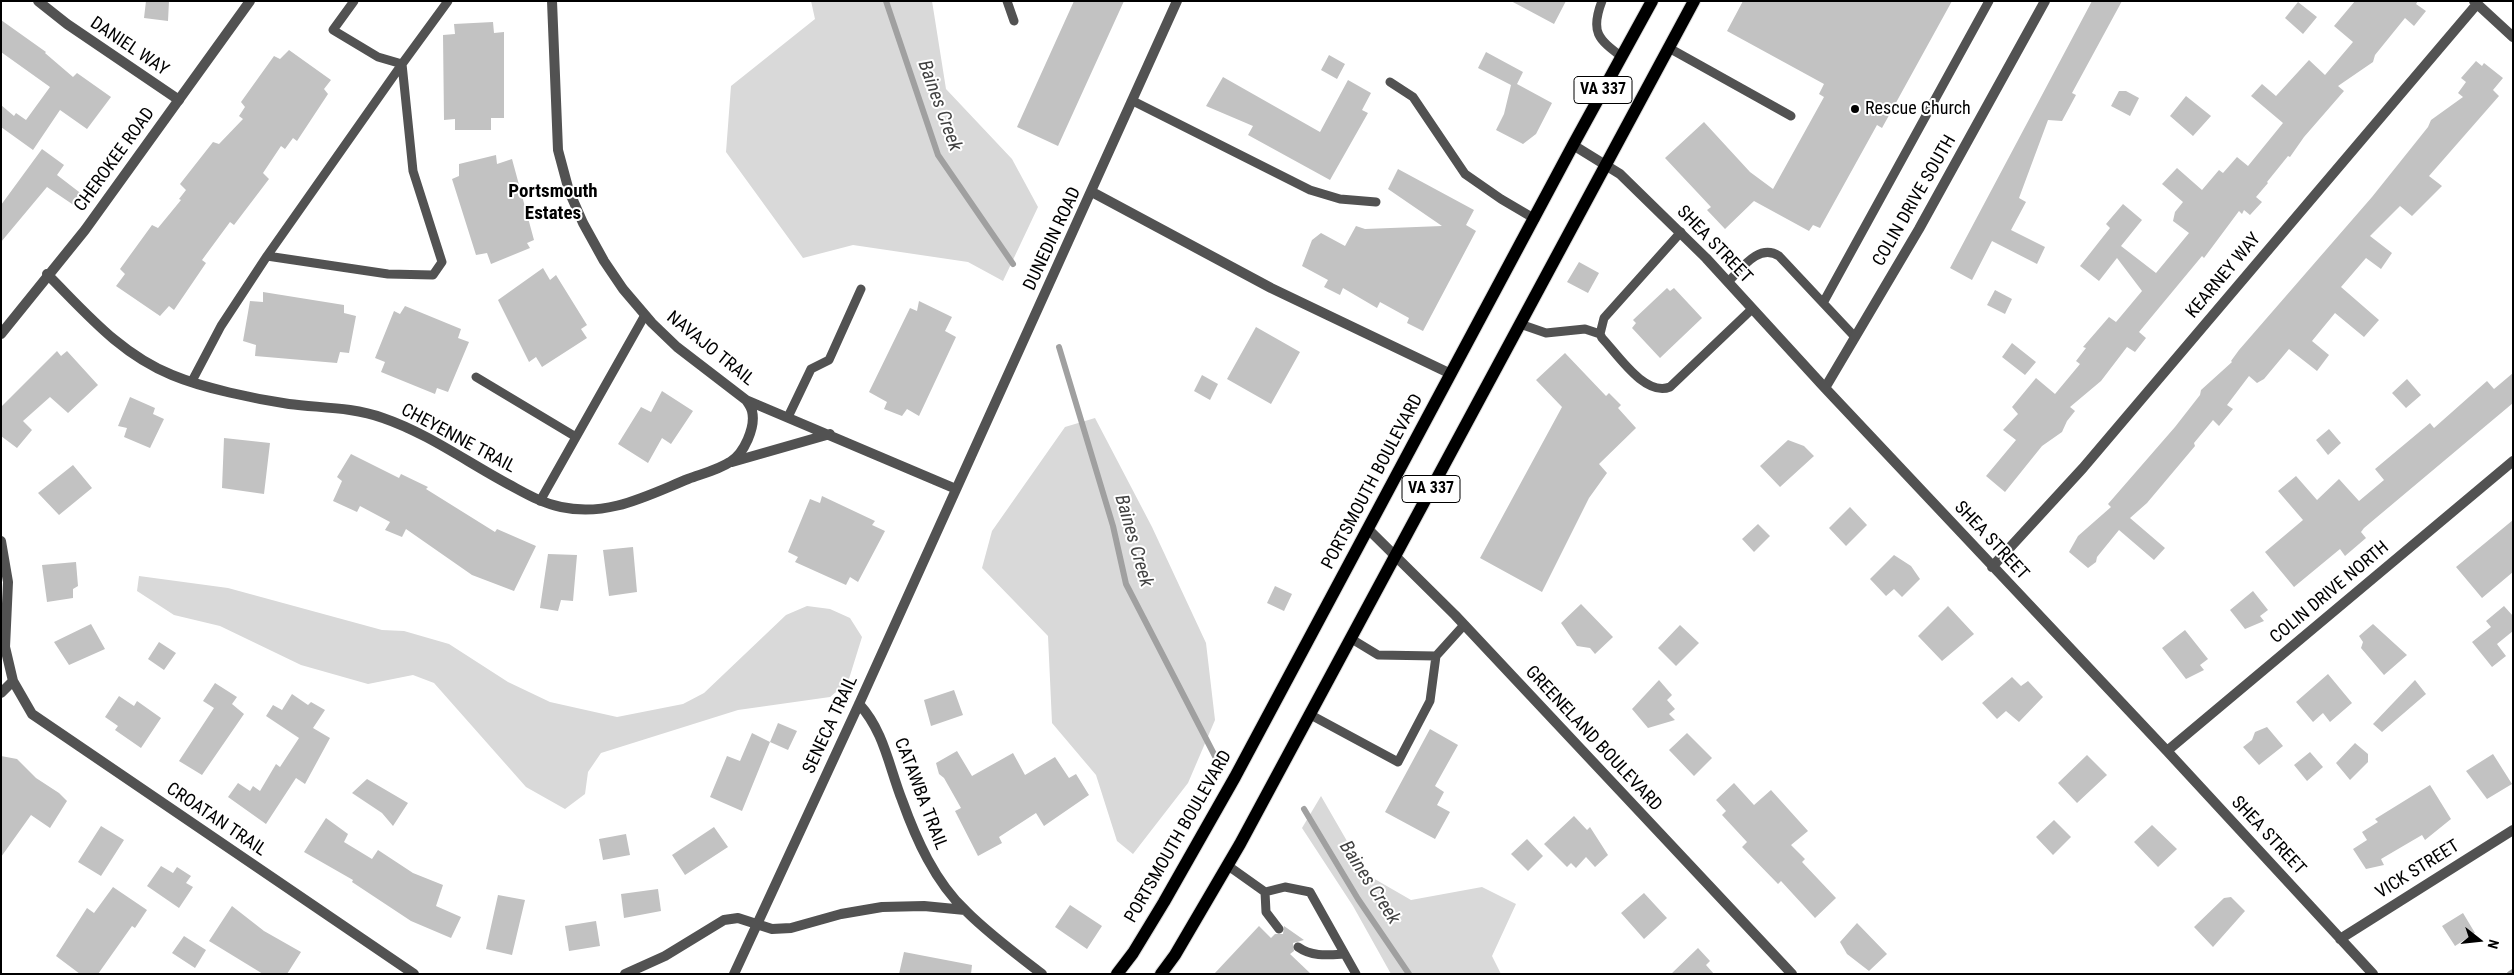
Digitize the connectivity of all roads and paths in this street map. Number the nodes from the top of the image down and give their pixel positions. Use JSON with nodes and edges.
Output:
{"nodes":[{"id":1,"x":38,"y":1,"type":"edge"},
{"id":2,"x":250,"y":1,"type":"edge"},
{"id":3,"x":354,"y":1,"type":"edge"},
{"id":4,"x":448,"y":1,"type":"edge"},
{"id":5,"x":552,"y":1,"type":"edge"},
{"id":6,"x":1007,"y":1,"type":"edge"},
{"id":7,"x":1177,"y":1,"type":"edge"},
{"id":8,"x":1602,"y":1,"type":"edge"},
{"id":9,"x":1652,"y":1,"type":"edge"},
{"id":10,"x":1694,"y":1,"type":"edge"},
{"id":11,"x":1989,"y":1,"type":"edge"},
{"id":12,"x":2045,"y":1,"type":"edge"},
{"id":13,"x":2476,"y":2,"type":"edge"},
{"id":14,"x":1014,"y":21,"type":"dead end"},
{"id":15,"x":2513,"y":37,"type":"edge"},
{"id":16,"x":1669,"y":48,"type":"junction"},
{"id":17,"x":1622,"y":57,"type":"junction"},
{"id":18,"x":402,"y":64,"type":"junction"},
{"id":19,"x":1390,"y":82,"type":"dead end"},
{"id":20,"x":178,"y":100,"type":"junction"},
{"id":21,"x":1133,"y":101,"type":"junction"},
{"id":22,"x":1790,"y":116,"type":"dead end"},
{"id":23,"x":1573,"y":145,"type":"junction"},
{"id":24,"x":1606,"y":165,"type":"junction"},
{"id":25,"x":1092,"y":192,"type":"junction"},
{"id":26,"x":1376,"y":202,"type":"dead end"},
{"id":27,"x":1535,"y":219,"type":"junction"},
{"id":28,"x":1681,"y":232,"type":"junction"},
{"id":29,"x":267,"y":256,"type":"junction"},
{"id":30,"x":47,"y":274,"type":"junction"},
{"id":31,"x":1728,"y":282,"type":"junction"},
{"id":32,"x":861,"y":289,"type":"dead end"},
{"id":33,"x":1823,"y":303,"type":"junction"},
{"id":34,"x":1752,"y":308,"type":"junction"},
{"id":35,"x":645,"y":315,"type":"junction"},
{"id":36,"x":1520,"y":324,"type":"junction"},
{"id":37,"x":1,"y":334,"type":"edge"},
{"id":38,"x":1600,"y":334,"type":"junction"},
{"id":39,"x":1855,"y":337,"type":"junction"},
{"id":40,"x":1451,"y":374,"type":"junction"},
{"id":41,"x":476,"y":377,"type":"dead end"},
{"id":42,"x":192,"y":381,"type":"junction"},
{"id":43,"x":1825,"y":388,"type":"junction"},
{"id":44,"x":746,"y":400,"type":"junction"},
{"id":45,"x":788,"y":417,"type":"junction"},
{"id":46,"x":830,"y":434,"type":"junction"},
{"id":47,"x":576,"y":436,"type":"junction"},
{"id":48,"x":2513,"y":461,"type":"edge"},
{"id":49,"x":732,"y":462,"type":"junction"},
{"id":50,"x":956,"y":488,"type":"junction"},
{"id":51,"x":540,"y":502,"type":"junction"},
{"id":52,"x":1368,"y":529,"type":"junction"},
{"id":53,"x":1,"y":541,"type":"edge"},
{"id":54,"x":1395,"y":556,"type":"junction"},
{"id":55,"x":1992,"y":567,"type":"junction"},
{"id":56,"x":1464,"y":625,"type":"junction"},
{"id":57,"x":1350,"y":638,"type":"junction"},
{"id":58,"x":1436,"y":656,"type":"junction"},
{"id":59,"x":13,"y":681,"type":"junction"},
{"id":60,"x":1,"y":693,"type":"edge"},
{"id":61,"x":860,"y":704,"type":"junction"},
{"id":62,"x":1309,"y":714,"type":"junction"},
{"id":63,"x":2168,"y":751,"type":"junction"},
{"id":64,"x":2513,"y":830,"type":"edge"},
{"id":65,"x":1227,"y":865,"type":"junction"},
{"id":66,"x":1265,"y":892,"type":"junction"},
{"id":67,"x":965,"y":910,"type":"junction"},
{"id":68,"x":756,"y":924,"type":"junction"},
{"id":69,"x":1279,"y":929,"type":"dead end"},
{"id":70,"x":2340,"y":938,"type":"junction"},
{"id":71,"x":1298,"y":947,"type":"dead end"},
{"id":72,"x":1345,"y":954,"type":"junction"},
{"id":73,"x":414,"y":974,"type":"edge"},
{"id":74,"x":625,"y":974,"type":"edge"},
{"id":75,"x":734,"y":974,"type":"edge"},
{"id":76,"x":1042,"y":974,"type":"edge"},
{"id":77,"x":1117,"y":974,"type":"edge"},
{"id":78,"x":1161,"y":974,"type":"edge"},
{"id":79,"x":1356,"y":974,"type":"edge"},
{"id":80,"x":1792,"y":974,"type":"edge"},
{"id":81,"x":2372,"y":974,"type":"edge"}],
"edges":[{"from":1,"to":20,"type":"street","name":"DANIEL WAY"},
{"from":2,"to":20,"type":"street","name":"CHEROKEE ROAD"},
{"from":3,"to":18,"type":"lane"},
{"from":4,"to":18,"type":"lane"},
{"from":5,"to":35,"type":"street","name":"NAVAJO TRAIL"},
{"from":6,"to":14,"type":"lane"},
{"from":7,"to":21,"type":"street","name":"DUNEDIN ROAD"},
{"from":8,"to":17,"type":"lane"},
{"from":9,"to":17,"type":"main road","name":"PORTSMOUTH BOULEVARD","number":"VA 337"},
{"from":10,"to":16,"type":"main road","number":"VA 337"},
{"from":11,"to":33,"type":"lane"},
{"from":12,"to":39,"type":"street","name":"COLIN DRIVE SOUTH"},
{"from":13,"to":15,"type":"street"},
{"from":13,"to":55,"type":"street","name":"KEARNEY WAY"},
{"from":16,"to":22,"type":"lane"},
{"from":16,"to":24,"type":"main road","number":"VA 337"},
{"from":17,"to":23,"type":"main road","name":"PORTSMOUTH BOULEVARD","number":"VA 337"},
{"from":18,"to":29,"type":"lane"},
{"from":18,"to":29,"type":"lane"},
{"from":19,"to":27,"type":"lane"},
{"from":20,"to":30,"type":"street","name":"CHEROKEE ROAD"},
{"from":21,"to":25,"type":"street","name":"DUNEDIN ROAD"},
{"from":21,"to":26,"type":"lane"},
{"from":23,"to":24,"type":"street","name":"SHEA STREET"},
{"from":23,"to":27,"type":"main road","name":"PORTSMOUTH BOULEVARD","number":"VA 337"},
{"from":24,"to":28,"type":"street","name":"SHEA STREET"},
{"from":24,"to":36,"type":"main road","number":"VA 337"},
{"from":25,"to":40,"type":"street"},
{"from":25,"to":50,"type":"street","name":"DUNEDIN ROAD"},
{"from":27,"to":40,"type":"main road","name":"PORTSMOUTH BOULEVARD","number":"VA 337"},
{"from":28,"to":31,"type":"street","name":"SHEA STREET"},
{"from":28,"to":38,"type":"lane"},
{"from":29,"to":42,"type":"lane"},
{"from":30,"to":37,"type":"street","name":"CHEROKEE ROAD"},
{"from":30,"to":42,"type":"street","name":"CHEYENNE TRAIL"},
{"from":31,"to":33,"type":"lane"},
{"from":31,"to":34,"type":"street","name":"SHEA STREET"},
{"from":32,"to":45,"type":"lane"},
{"from":33,"to":39,"type":"lane"},
{"from":34,"to":38,"type":"lane"},
{"from":34,"to":43,"type":"street","name":"SHEA STREET"},
{"from":35,"to":44,"type":"street","name":"NAVAJO TRAIL"},
{"from":35,"to":47,"type":"lane"},
{"from":36,"to":38,"type":"lane"},
{"from":36,"to":54,"type":"main road","number":"VA 337"},
{"from":39,"to":43,"type":"street","name":"COLIN DRIVE SOUTH"},
{"from":40,"to":52,"type":"main road","name":"PORTSMOUTH BOULEVARD","number":"VA 337"},
{"from":41,"to":47,"type":"lane"},
{"from":42,"to":51,"type":"street","name":"CHEYENNE TRAIL"},
{"from":43,"to":55,"type":"street","name":"SHEA STREET"},
{"from":44,"to":45,"type":"street","name":"NAVAJO TRAIL"},
{"from":44,"to":49,"type":"street"},
{"from":45,"to":46,"type":"street","name":"NAVAJO TRAIL"},
{"from":46,"to":49,"type":"street","name":"CHEYENNE TRAIL"},
{"from":46,"to":50,"type":"street","name":"NAVAJO TRAIL"},
{"from":47,"to":51,"type":"lane"},
{"from":48,"to":63,"type":"street","name":"COLIN DRIVE NORTH"},
{"from":49,"to":51,"type":"street","name":"CHEYENNE TRAIL"},
{"from":50,"to":61,"type":"street","name":"SENECA TRAIL"},
{"from":52,"to":54,"type":"street","name":"GREENELAND BOULEVARD"},
{"from":52,"to":77,"type":"main road","name":"PORTSMOUTH BOULEVARD","number":"VA 337"},
{"from":53,"to":59,"type":"street","name":"CROATAN TRAIL"},
{"from":54,"to":56,"type":"street","name":"GREENELAND BOULEVARD"},
{"from":54,"to":57,"type":"main road","number":"VA 337"},
{"from":55,"to":63,"type":"street","name":"SHEA STREET"},
{"from":56,"to":58,"type":"lane"},
{"from":56,"to":80,"type":"street","name":"GREENELAND BOULEVARD"},
{"from":57,"to":58,"type":"lane"},
{"from":57,"to":62,"type":"main road","number":"VA 337"},
{"from":58,"to":62,"type":"lane"},
{"from":59,"to":60,"type":"street"},
{"from":59,"to":73,"type":"street","name":"CROATAN TRAIL"},
{"from":61,"to":67,"type":"street","name":"CATAWBA TRAIL"},
{"from":61,"to":68,"type":"street","name":"SENECA TRAIL"},
{"from":62,"to":65,"type":"main road","number":"VA 337"},
{"from":63,"to":70,"type":"street","name":"SHEA STREET"},
{"from":64,"to":70,"type":"street","name":"VICK STREET"},
{"from":65,"to":66,"type":"lane"},
{"from":65,"to":78,"type":"main road","number":"VA 337"},
{"from":66,"to":69,"type":"lane"},
{"from":66,"to":72,"type":"lane"},
{"from":67,"to":68,"type":"street"},
{"from":67,"to":76,"type":"street","name":"CATAWBA TRAIL"},
{"from":68,"to":74,"type":"street"},
{"from":68,"to":75,"type":"street","name":"SENECA TRAIL"},
{"from":70,"to":81,"type":"street","name":"SHEA STREET"},
{"from":71,"to":72,"type":"lane"},
{"from":72,"to":79,"type":"lane"}]}
